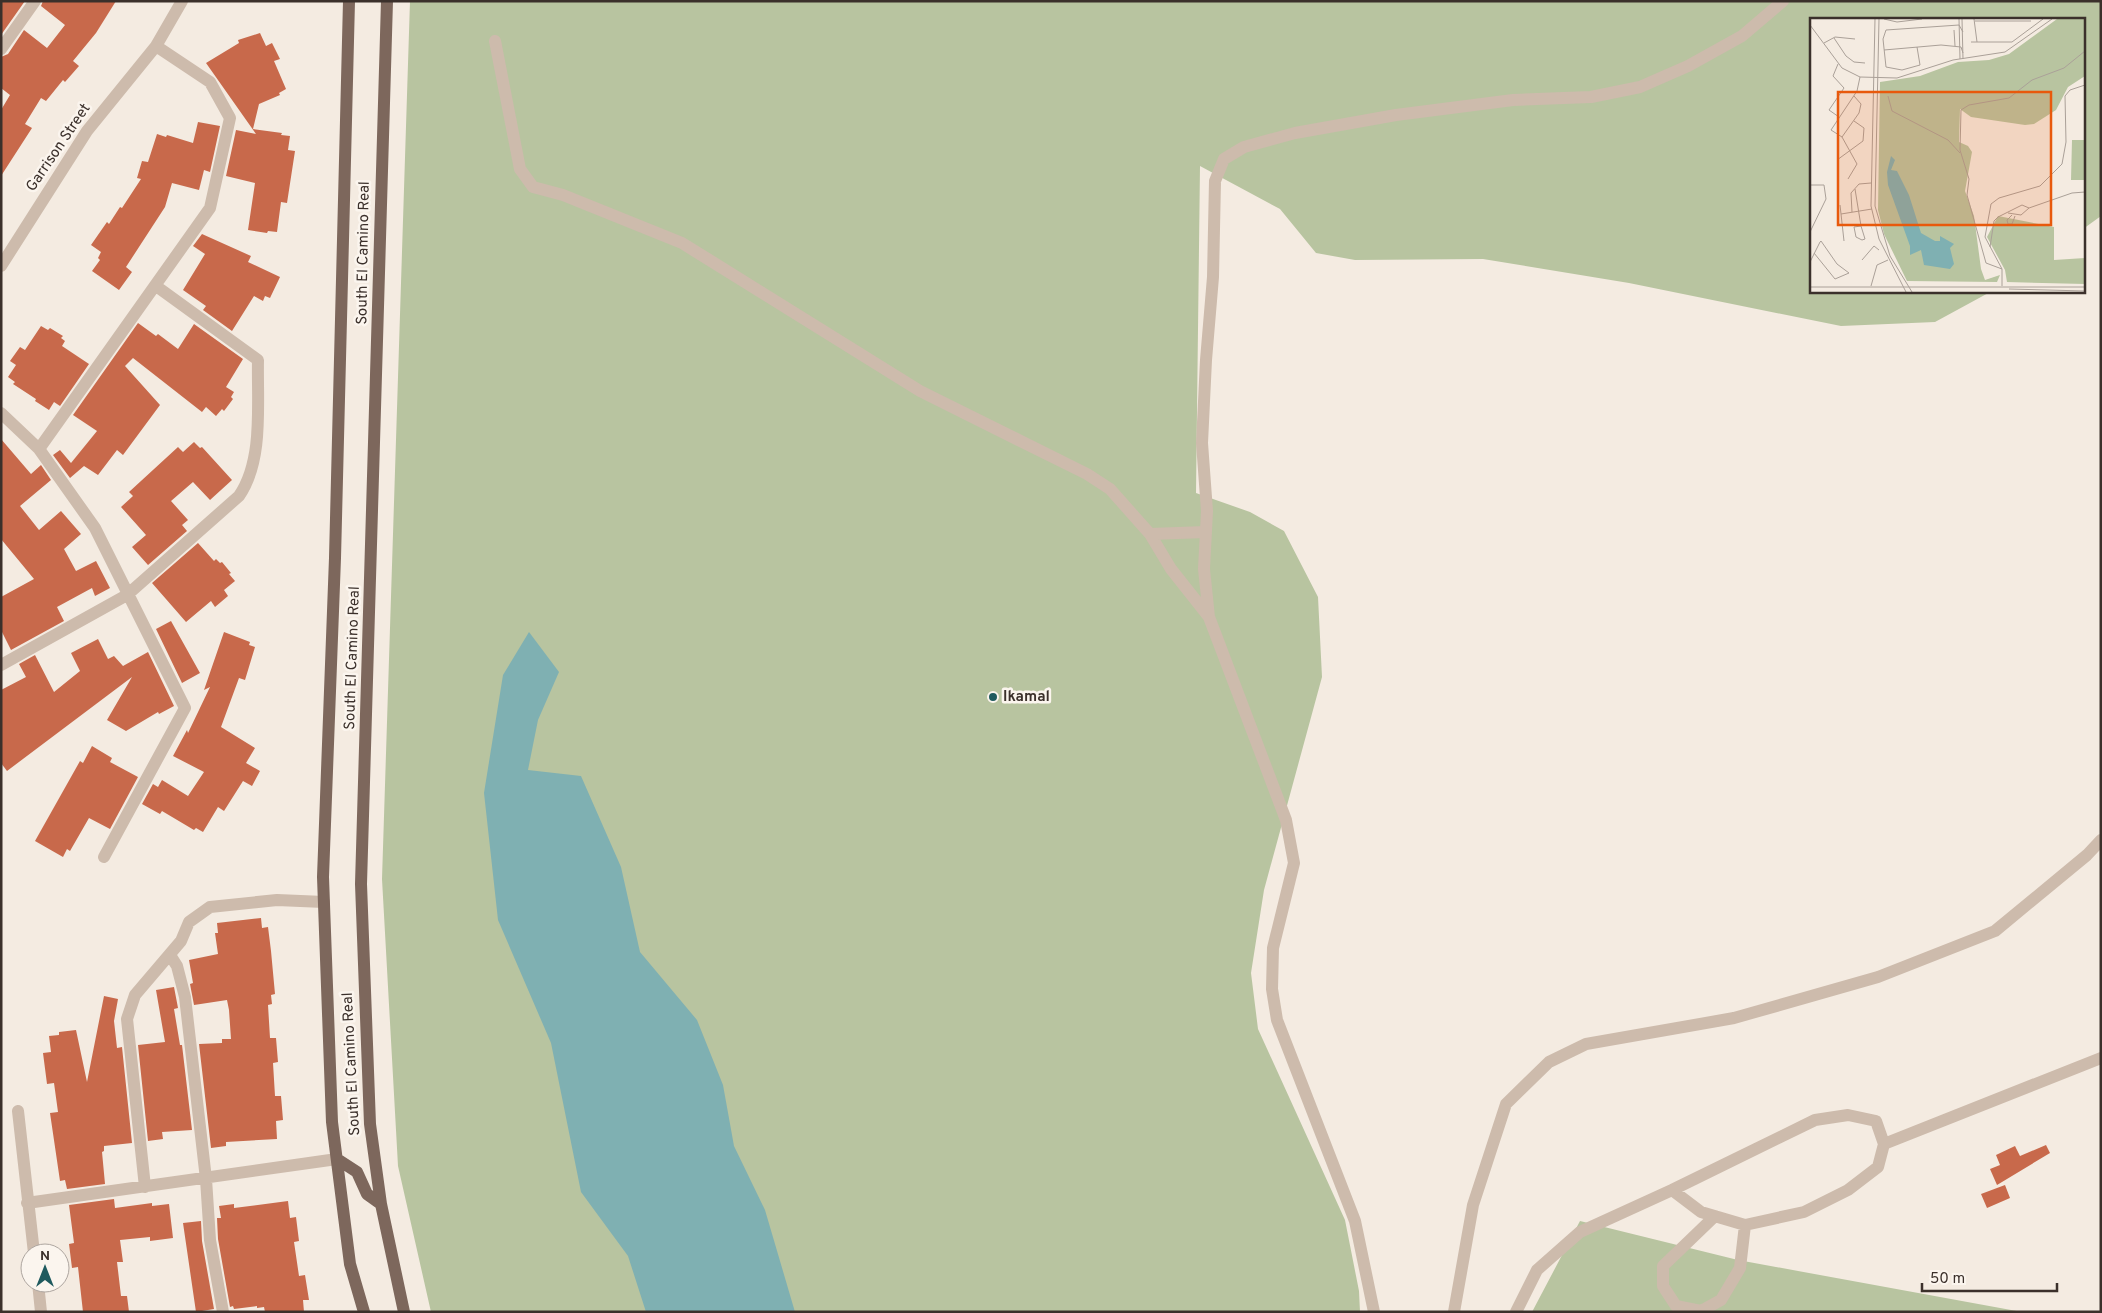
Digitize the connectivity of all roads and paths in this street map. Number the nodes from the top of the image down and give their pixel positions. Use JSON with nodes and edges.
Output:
{"nodes":[{"id":1,"x":35,"y":1,"type":"edge"},
{"id":2,"x":182,"y":1,"type":"edge"},
{"id":3,"x":348,"y":1,"type":"edge"},
{"id":4,"x":387,"y":1,"type":"edge"},
{"id":5,"x":1783,"y":1,"type":"edge"},
{"id":6,"x":495,"y":41,"type":"dead end"},
{"id":7,"x":156,"y":46,"type":"junction"},
{"id":8,"x":1,"y":49,"type":"edge"},
{"id":9,"x":6,"y":250,"type":"edge"},
{"id":10,"x":1,"y":266,"type":"edge"},
{"id":11,"x":156,"y":286,"type":"junction"},
{"id":12,"x":1,"y":413,"type":"edge"},
{"id":13,"x":39,"y":449,"type":"junction"},
{"id":14,"x":1206,"y":532,"type":"junction"},
{"id":15,"x":1150,"y":534,"type":"junction"},
{"id":16,"x":127,"y":595,"type":"junction"},
{"id":17,"x":1209,"y":617,"type":"junction"},
{"id":18,"x":1,"y":665,"type":"edge"},
{"id":19,"x":2101,"y":840,"type":"edge"},
{"id":20,"x":104,"y":856,"type":"dead end"},
{"id":21,"x":324,"y":902,"type":"junction"},
{"id":22,"x":170,"y":955,"type":"junction"},
{"id":23,"x":2101,"y":1058,"type":"edge"},
{"id":24,"x":18,"y":1111,"type":"dead end"},
{"id":25,"x":1884,"y":1144,"type":"junction"},
{"id":26,"x":337,"y":1159,"type":"junction"},
{"id":27,"x":206,"y":1178,"type":"junction"},
{"id":28,"x":145,"y":1187,"type":"junction"},
{"id":29,"x":1672,"y":1190,"type":"junction"},
{"id":30,"x":27,"y":1203,"type":"junction"},
{"id":31,"x":381,"y":1204,"type":"junction"},
{"id":32,"x":1714,"y":1216,"type":"junction"},
{"id":33,"x":1745,"y":1225,"type":"junction"},
{"id":34,"x":33,"y":1243,"type":"edge"},
{"id":35,"x":39,"y":1293,"type":"edge"},
{"id":36,"x":41,"y":1312,"type":"edge"},
{"id":37,"x":223,"y":1312,"type":"edge"},
{"id":38,"x":364,"y":1312,"type":"edge"},
{"id":39,"x":404,"y":1312,"type":"edge"},
{"id":40,"x":1374,"y":1312,"type":"edge"},
{"id":41,"x":1454,"y":1312,"type":"edge"},
{"id":42,"x":1516,"y":1312,"type":"edge"}],
"edges":[{"from":1,"to":8,"type":"street"},
{"from":2,"to":7,"type":"street","name":"Garrison Street"},
{"from":3,"to":21,"type":"main road","name":"South El Camino Real"},
{"from":4,"to":31,"type":"main road","name":"South El Camino Real"},
{"from":5,"to":14,"type":"street"},
{"from":6,"to":15,"type":"street"},
{"from":7,"to":9,"type":"street","name":"Garrison Street"},
{"from":7,"to":11,"type":"street"},
{"from":9,"to":10,"type":"street","name":"Garrison Street"},
{"from":11,"to":13,"type":"street"},
{"from":11,"to":16,"type":"street"},
{"from":12,"to":13,"type":"street"},
{"from":13,"to":16,"type":"street"},
{"from":14,"to":15,"type":"street"},
{"from":14,"to":17,"type":"street"},
{"from":15,"to":17,"type":"street"},
{"from":16,"to":18,"type":"street"},
{"from":16,"to":20,"type":"street"},
{"from":17,"to":40,"type":"street"},
{"from":19,"to":41,"type":"street"},
{"from":21,"to":22,"type":"street"},
{"from":21,"to":26,"type":"main road","name":"South El Camino Real"},
{"from":22,"to":27,"type":"street"},
{"from":22,"to":28,"type":"street"},
{"from":23,"to":25,"type":"street"},
{"from":24,"to":30,"type":"street"},
{"from":25,"to":29,"type":"street"},
{"from":25,"to":33,"type":"street"},
{"from":26,"to":27,"type":"street"},
{"from":26,"to":31,"type":"main road"},
{"from":26,"to":38,"type":"main road","name":"South El Camino Real"},
{"from":27,"to":28,"type":"street"},
{"from":27,"to":37,"type":"street"},
{"from":28,"to":30,"type":"street"},
{"from":29,"to":32,"type":"street"},
{"from":29,"to":42,"type":"street"},
{"from":30,"to":34,"type":"street"},
{"from":31,"to":39,"type":"main road","name":"South El Camino Real"},
{"from":32,"to":33,"type":"street"},
{"from":32,"to":33,"type":"street"},
{"from":35,"to":36,"type":"street"}]}
